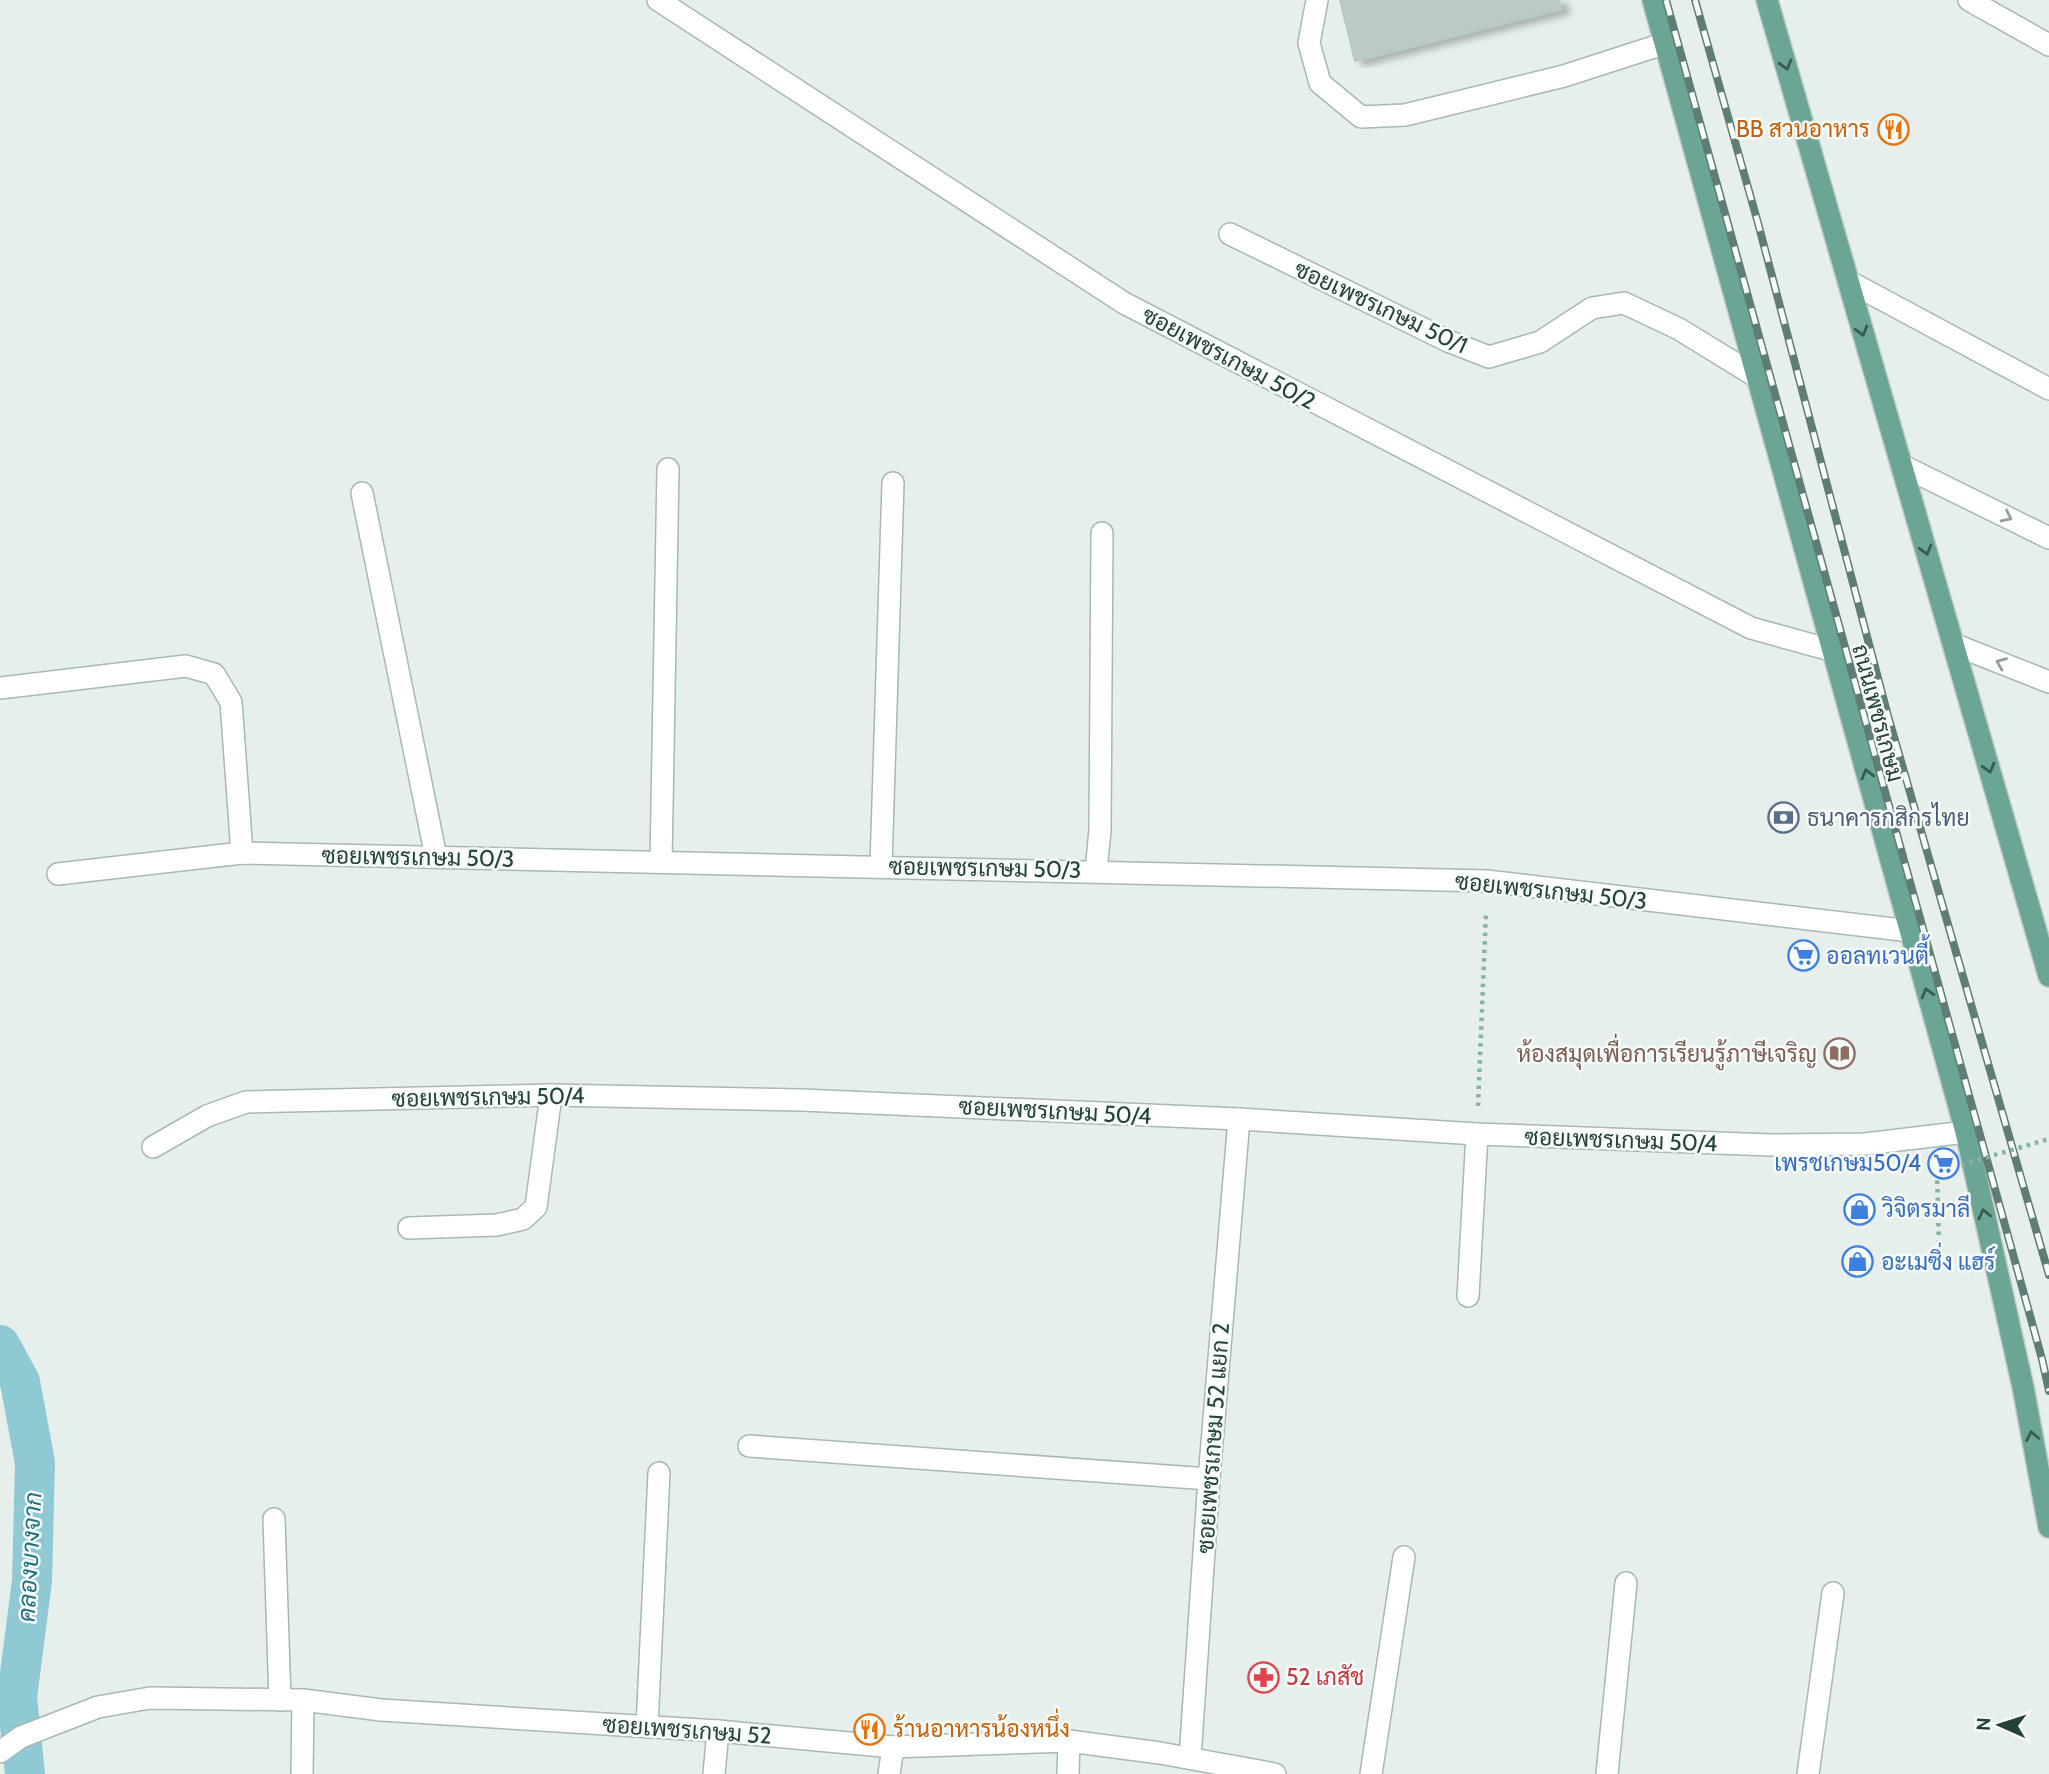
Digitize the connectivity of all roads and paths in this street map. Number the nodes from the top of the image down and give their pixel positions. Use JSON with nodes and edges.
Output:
{"nodes":[{"id":1,"x":658,"y":0,"type":"edge"},
{"id":2,"x":1317,"y":0,"type":"edge"},
{"id":3,"x":1653,"y":0,"type":"edge"},
{"id":4,"x":1767,"y":0,"type":"edge"},
{"id":5,"x":1969,"y":0,"type":"edge"},
{"id":6,"x":1666,"y":43,"type":"junction"},
{"id":7,"x":2049,"y":45,"type":"edge"},
{"id":8,"x":1230,"y":234,"type":"dead end"},
{"id":9,"x":1848,"y":281,"type":"junction"},
{"id":10,"x":1757,"y":377,"type":"junction"},
{"id":11,"x":2049,"y":389,"type":"edge"},
{"id":12,"x":1901,"y":465,"type":"junction"},
{"id":13,"x":668,"y":469,"type":"dead end"},
{"id":14,"x":894,"y":483,"type":"dead end"},
{"id":15,"x":362,"y":493,"type":"dead end"},
{"id":16,"x":1102,"y":533,"type":"dead end"},
{"id":17,"x":2049,"y":538,"type":"edge"},
{"id":18,"x":1953,"y":644,"type":"junction"},
{"id":19,"x":1834,"y":652,"type":"junction"},
{"id":20,"x":2049,"y":682,"type":"edge"},
{"id":21,"x":0,"y":688,"type":"edge"},
{"id":22,"x":242,"y":853,"type":"junction"},
{"id":23,"x":436,"y":858,"type":"junction"},
{"id":24,"x":661,"y":862,"type":"junction"},
{"id":25,"x":881,"y":866,"type":"junction"},
{"id":26,"x":1096,"y":871,"type":"junction"},
{"id":27,"x":58,"y":874,"type":"dead end"},
{"id":28,"x":1487,"y":881,"type":"junction"},
{"id":29,"x":1910,"y":931,"type":"junction"},
{"id":30,"x":2049,"y":976,"type":"edge"},
{"id":31,"x":551,"y":1095,"type":"junction"},
{"id":32,"x":1239,"y":1119,"type":"junction"},
{"id":33,"x":1966,"y":1132,"type":"junction"},
{"id":34,"x":1477,"y":1135,"type":"junction"},
{"id":35,"x":2049,"y":1139,"type":"edge"},
{"id":36,"x":153,"y":1147,"type":"dead end"},
{"id":37,"x":409,"y":1228,"type":"dead end"},
{"id":38,"x":1939,"y":1247,"type":"dead end"},
{"id":39,"x":1468,"y":1296,"type":"dead end"},
{"id":40,"x":749,"y":1446,"type":"dead end"},
{"id":41,"x":659,"y":1473,"type":"dead end"},
{"id":42,"x":1209,"y":1479,"type":"junction"},
{"id":43,"x":274,"y":1519,"type":"dead end"},
{"id":44,"x":2049,"y":1527,"type":"edge"},
{"id":45,"x":1404,"y":1557,"type":"dead end"},
{"id":46,"x":1626,"y":1583,"type":"dead end"},
{"id":47,"x":1833,"y":1593,"type":"dead end"},
{"id":48,"x":280,"y":1700,"type":"junction"},
{"id":49,"x":303,"y":1700,"type":"junction"},
{"id":50,"x":647,"y":1727,"type":"junction"},
{"id":51,"x":718,"y":1731,"type":"junction"},
{"id":52,"x":1069,"y":1741,"type":"junction"},
{"id":53,"x":893,"y":1747,"type":"junction"},
{"id":54,"x":0,"y":1752,"type":"edge"},
{"id":55,"x":1190,"y":1758,"type":"junction"},
{"id":56,"x":302,"y":1774,"type":"edge"},
{"id":57,"x":714,"y":1774,"type":"edge"},
{"id":58,"x":889,"y":1774,"type":"edge"},
{"id":59,"x":1068,"y":1774,"type":"edge"},
{"id":60,"x":1275,"y":1774,"type":"edge"},
{"id":61,"x":1371,"y":1774,"type":"edge"},
{"id":62,"x":1607,"y":1774,"type":"edge"},
{"id":63,"x":1808,"y":1774,"type":"edge"}],
"edges":[{"from":1,"to":19,"type":"street","name":"ซอยเพชรเกษม 50/2"},
{"from":2,"to":6,"type":"street"},
{"from":3,"to":6,"type":"main road","name":"ถนนเพชรเกษม"},
{"from":4,"to":9,"type":"main road","one_way":true},
{"from":5,"to":7,"type":"street"},
{"from":6,"to":10,"type":"main road","name":"ถนนเพชรเกษม"},
{"from":8,"to":10,"type":"street","name":"ซอยเพชรเกษม 50/1"},
{"from":9,"to":11,"type":"street"},
{"from":9,"to":12,"type":"main road","one_way":true},
{"from":10,"to":19,"type":"main road","name":"ถนนเพชรเกษม"},
{"from":12,"to":17,"type":"street","one_way":true},
{"from":12,"to":18,"type":"main road","one_way":true},
{"from":13,"to":24,"type":"street"},
{"from":14,"to":25,"type":"street"},
{"from":15,"to":23,"type":"street"},
{"from":16,"to":26,"type":"street"},
{"from":20,"to":18,"type":"street","one_way":true},
{"from":18,"to":30,"type":"main road","one_way":true},
{"from":29,"to":19,"type":"main road","name":"ถนนเพชรเกษม","one_way":true},
{"from":21,"to":22,"type":"street"},
{"from":22,"to":23,"type":"street","name":"ซอยเพชรเกษม 50/3"},
{"from":22,"to":27,"type":"street","name":"ซอยเพชรเกษม 50/3"},
{"from":23,"to":24,"type":"street","name":"ซอยเพชรเกษม 50/3"},
{"from":24,"to":25,"type":"street","name":"ซอยเพชรเกษม 50/3"},
{"from":25,"to":26,"type":"street","name":"ซอยเพชรเกษม 50/3"},
{"from":26,"to":28,"type":"street","name":"ซอยเพชรเกษม 50/3"},
{"from":28,"to":29,"type":"street","name":"ซอยเพชรเกษม 50/3"},
{"from":28,"to":34,"type":"path"},
{"from":33,"to":29,"type":"main road","name":"ถนนเพชรเกษม","one_way":true},
{"from":31,"to":32,"type":"street","name":"ซอยเพชรเกษม 50/4"},
{"from":31,"to":36,"type":"street","name":"ซอยเพชรเกษม 50/4"},
{"from":31,"to":37,"type":"street"},
{"from":32,"to":34,"type":"street","name":"ซอยเพชรเกษม 50/4"},
{"from":32,"to":42,"type":"street","name":"ซอยเพชรเกษม 52 แยก 2"},
{"from":33,"to":34,"type":"street","name":"ซอยเพชรเกษม 50/4"},
{"from":44,"to":33,"type":"main road","name":"ถนนเพชรเกษม","one_way":true},
{"from":34,"to":39,"type":"street"},
{"from":35,"to":38,"type":"path","bridge":true},
{"from":40,"to":42,"type":"street"},
{"from":41,"to":50,"type":"street"},
{"from":42,"to":55,"type":"street","name":"ซอยเพชรเกษม 52 แยก 2"},
{"from":43,"to":48,"type":"street"},
{"from":45,"to":61,"type":"street"},
{"from":46,"to":62,"type":"street"},
{"from":47,"to":63,"type":"street"},
{"from":48,"to":49,"type":"street","name":"ซอยเพชรเกษม 52"},
{"from":48,"to":54,"type":"street","name":"ซอยเพชรเกษม 52"},
{"from":49,"to":50,"type":"street","name":"ซอยเพชรเกษม 52"},
{"from":49,"to":56,"type":"street"},
{"from":50,"to":51,"type":"street","name":"ซอยเพชรเกษม 52"},
{"from":51,"to":53,"type":"street","name":"ซอยเพชรเกษม 52"},
{"from":51,"to":57,"type":"street"},
{"from":52,"to":53,"type":"street","name":"ซอยเพชรเกษม 52"},
{"from":52,"to":55,"type":"street","name":"ซอยเพชรเกษม 52"},
{"from":52,"to":59,"type":"street"},
{"from":53,"to":58,"type":"street"},
{"from":55,"to":60,"type":"street","name":"ซอยเพชรเกษม 52"}]}
